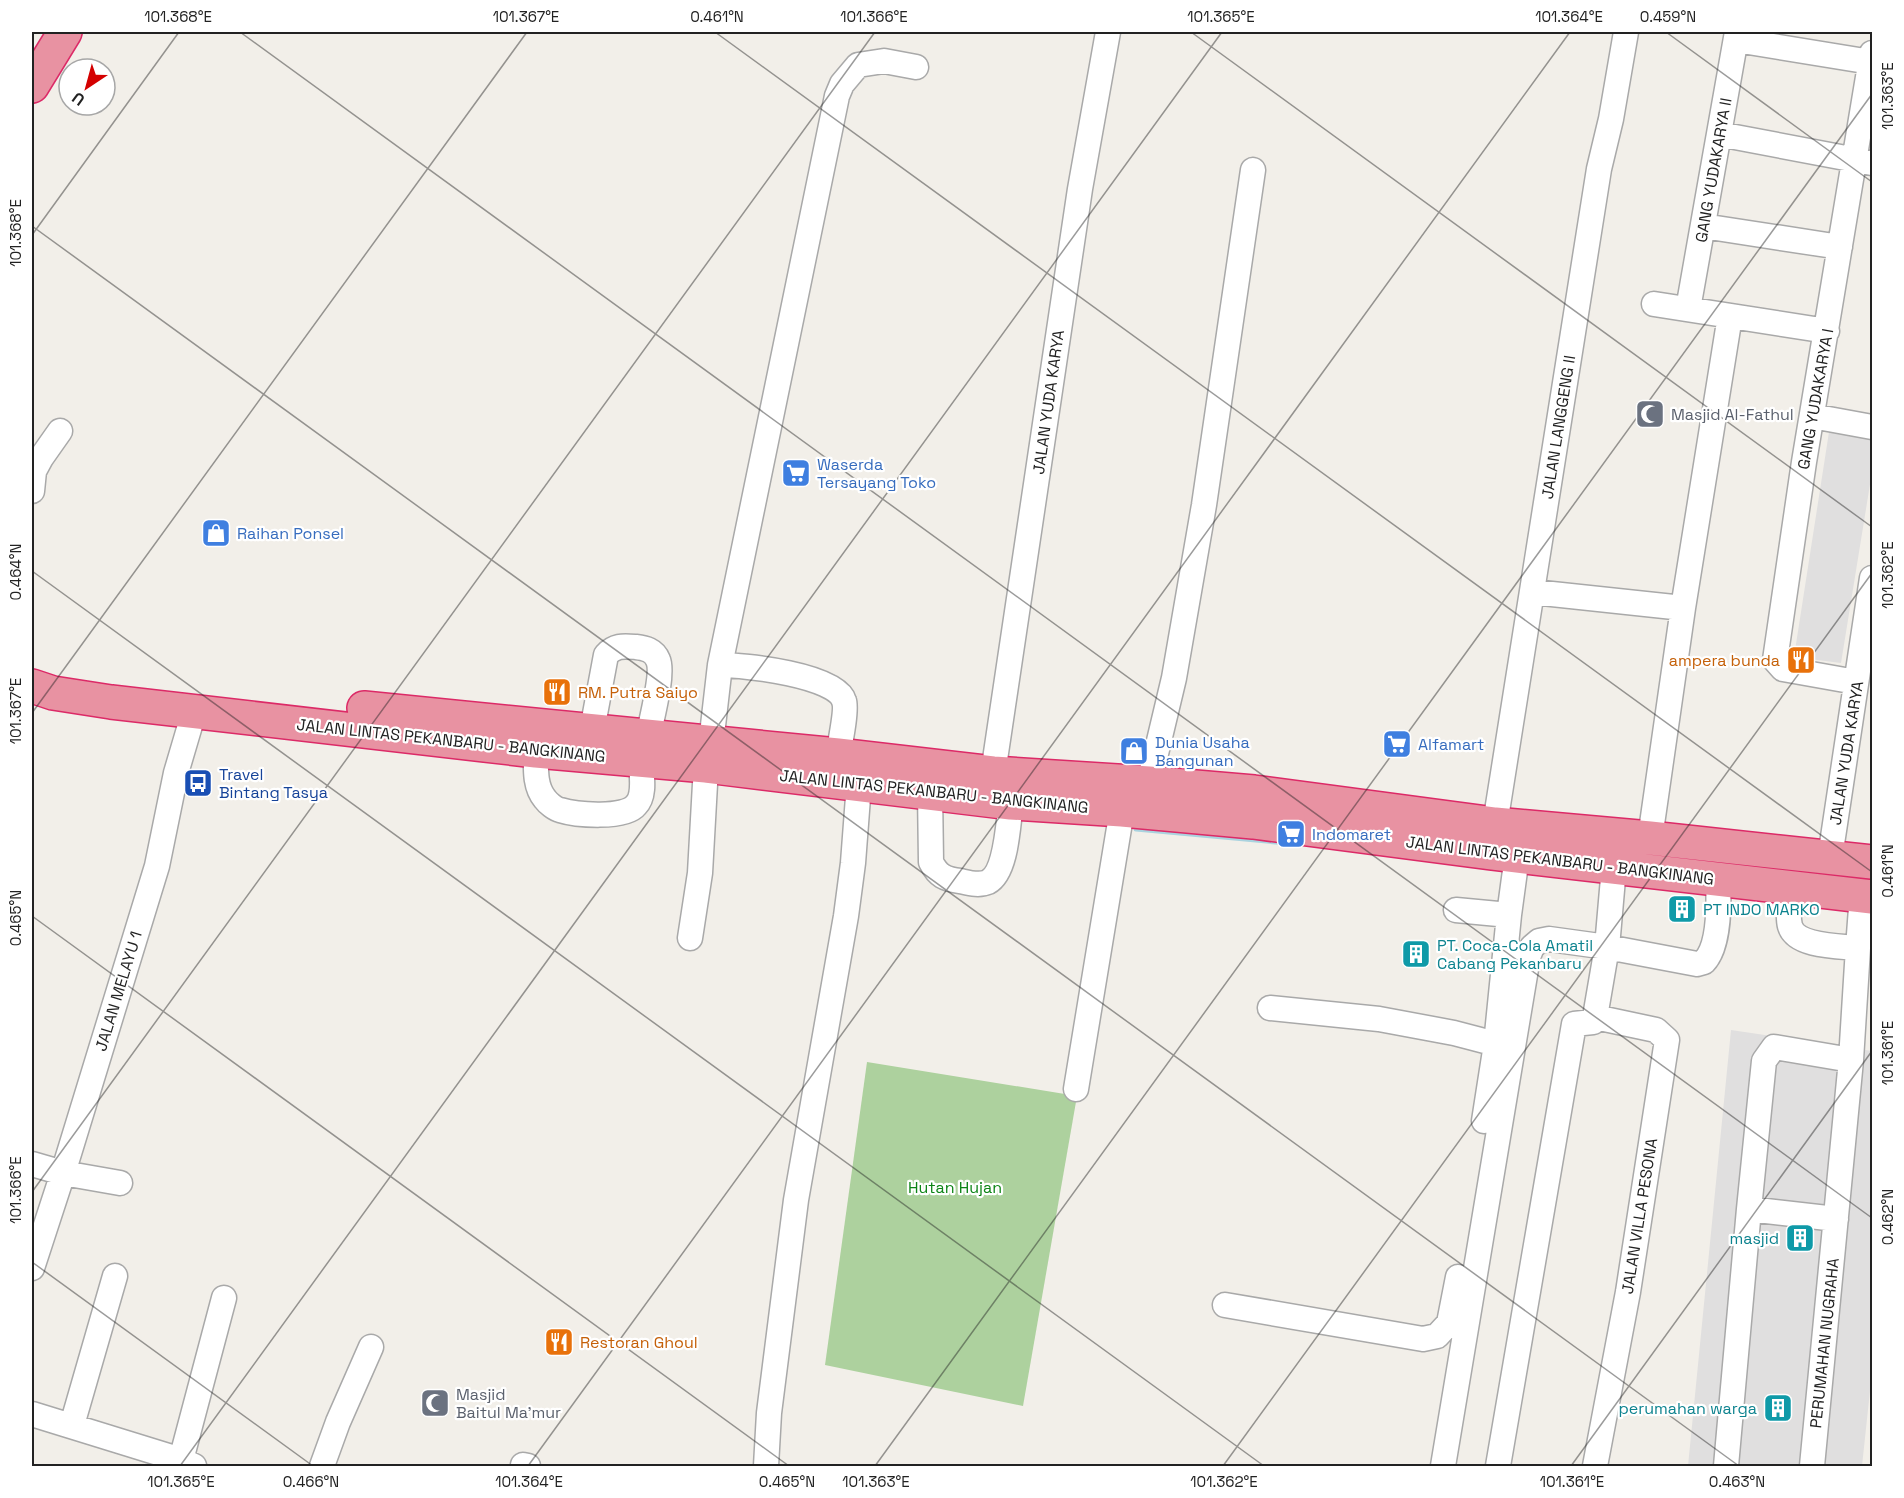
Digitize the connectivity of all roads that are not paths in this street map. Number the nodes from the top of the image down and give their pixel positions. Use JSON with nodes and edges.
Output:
{"nodes":[{"id":1,"x":65,"y":32,"type":"edge"},
{"id":2,"x":1108,"y":32,"type":"edge"},
{"id":3,"x":1626,"y":32,"type":"edge"},
{"id":4,"x":1736,"y":36,"type":"edge"},
{"id":5,"x":1872,"y":57,"type":"edge"},
{"id":6,"x":916,"y":67,"type":"dead end"},
{"id":7,"x":32,"y":86,"type":"edge"},
{"id":8,"x":1719,"y":135,"type":"junction"},
{"id":9,"x":1863,"y":162,"type":"edge"},
{"id":10,"x":1253,"y":170,"type":"dead end"},
{"id":11,"x":1703,"y":226,"type":"junction"},
{"id":12,"x":1840,"y":247,"type":"junction"},
{"id":13,"x":1654,"y":304,"type":"dead end"},
{"id":14,"x":1688,"y":309,"type":"junction"},
{"id":15,"x":1730,"y":316,"type":"junction"},
{"id":16,"x":1827,"y":331,"type":"junction"},
{"id":17,"x":1812,"y":416,"type":"junction"},
{"id":18,"x":1872,"y":427,"type":"edge"},
{"id":19,"x":60,"y":431,"type":"dead end"},
{"id":20,"x":32,"y":492,"type":"edge"},
{"id":21,"x":1872,"y":578,"type":"edge"},
{"id":22,"x":1533,"y":592,"type":"junction"},
{"id":23,"x":1683,"y":608,"type":"junction"},
{"id":24,"x":720,"y":665,"type":"junction"},
{"id":25,"x":32,"y":667,"type":"edge"},
{"id":26,"x":1856,"y":682,"type":"junction"},
{"id":27,"x":32,"y":686,"type":"edge"},
{"id":28,"x":194,"y":712,"type":"junction"},
{"id":29,"x":592,"y":730,"type":"junction"},
{"id":30,"x":644,"y":749,"type":"junction"},
{"id":31,"x":536,"y":751,"type":"junction"},
{"id":32,"x":708,"y":754,"type":"junction"},
{"id":33,"x":838,"y":755,"type":"junction"},
{"id":34,"x":993,"y":773,"type":"junction"},
{"id":35,"x":1149,"y":783,"type":"junction"},
{"id":36,"x":859,"y":784,"type":"junction"},
{"id":37,"x":930,"y":792,"type":"junction"},
{"id":38,"x":1011,"y":803,"type":"junction"},
{"id":39,"x":1253,"y":807,"type":"junction"},
{"id":40,"x":1122,"y":810,"type":"junction"},
{"id":41,"x":1495,"y":824,"type":"junction"},
{"id":42,"x":1650,"y":838,"type":"junction"},
{"id":43,"x":1517,"y":856,"type":"junction"},
{"id":44,"x":1830,"y":857,"type":"junction"},
{"id":45,"x":1872,"y":862,"type":"edge"},
{"id":46,"x":1614,"y":867,"type":"junction"},
{"id":47,"x":1718,"y":879,"type":"junction"},
{"id":48,"x":1791,"y":888,"type":"junction"},
{"id":49,"x":1868,"y":896,"type":"edge"},
{"id":50,"x":1456,"y":910,"type":"dead end"},
{"id":51,"x":1509,"y":915,"type":"junction"},
{"id":52,"x":690,"y":938,"type":"dead end"},
{"id":53,"x":1607,"y":947,"type":"junction"},
{"id":54,"x":1858,"y":948,"type":"junction"},
{"id":55,"x":1270,"y":1008,"type":"dead end"},
{"id":56,"x":1595,"y":1017,"type":"junction"},
{"id":57,"x":1496,"y":1044,"type":"junction"},
{"id":58,"x":1851,"y":1060,"type":"junction"},
{"id":59,"x":1076,"y":1089,"type":"dead end"},
{"id":60,"x":32,"y":1164,"type":"edge"},
{"id":61,"x":63,"y":1173,"type":"junction"},
{"id":62,"x":120,"y":1183,"type":"dead end"},
{"id":63,"x":1749,"y":1209,"type":"junction"},
{"id":64,"x":1836,"y":1219,"type":"junction"},
{"id":65,"x":32,"y":1268,"type":"edge"},
{"id":66,"x":115,"y":1276,"type":"dead end"},
{"id":67,"x":224,"y":1299,"type":"dead end"},
{"id":68,"x":1225,"y":1305,"type":"dead end"},
{"id":69,"x":371,"y":1347,"type":"dead end"},
{"id":70,"x":32,"y":1414,"type":"edge"},
{"id":71,"x":72,"y":1425,"type":"junction"},
{"id":72,"x":184,"y":1464,"type":"edge"},
{"id":73,"x":322,"y":1467,"type":"edge"},
{"id":74,"x":765,"y":1467,"type":"edge"},
{"id":75,"x":1443,"y":1467,"type":"edge"},
{"id":76,"x":1498,"y":1467,"type":"edge"},
{"id":77,"x":1595,"y":1467,"type":"edge"},
{"id":78,"x":1726,"y":1467,"type":"edge"},
{"id":79,"x":1812,"y":1467,"type":"edge"}],
"edges":[{"from":1,"to":7,"type":"highway"},
{"from":2,"to":34,"type":"street","name":"JALAN YUDA KARYA"},
{"from":3,"to":22,"type":"street","name":"JALAN LANGGENG II"},
{"from":4,"to":5,"type":"street"},
{"from":4,"to":8,"type":"street","name":"GANG YUDAKARYA II"},
{"from":5,"to":9,"type":"street","name":"GANG YUDAKARYA I"},
{"from":6,"to":24,"type":"street"},
{"from":8,"to":9,"type":"street"},
{"from":8,"to":11,"type":"street","name":"GANG YUDAKARYA II"},
{"from":9,"to":12,"type":"street","name":"GANG YUDAKARYA I"},
{"from":10,"to":35,"type":"street"},
{"from":11,"to":12,"type":"street"},
{"from":11,"to":14,"type":"street","name":"GANG YUDAKARYA II"},
{"from":12,"to":16,"type":"street","name":"GANG YUDAKARYA I"},
{"from":13,"to":14,"type":"street"},
{"from":14,"to":15,"type":"street"},
{"from":15,"to":16,"type":"street"},
{"from":15,"to":23,"type":"street"},
{"from":16,"to":17,"type":"street","name":"GANG YUDAKARYA I"},
{"from":17,"to":18,"type":"street"},
{"from":17,"to":26,"type":"street","name":"GANG YUDAKARYA I"},
{"from":19,"to":20,"type":"street"},
{"from":21,"to":26,"type":"street","name":"JALAN YUDA KARYA"},
{"from":22,"to":23,"type":"street"},
{"from":22,"to":41,"type":"street","name":"JALAN LANGGENG II"},
{"from":23,"to":42,"type":"street"},
{"from":24,"to":32,"type":"street"},
{"from":24,"to":33,"type":"street"},
{"from":25,"to":29,"type":"highway","name":"JALAN LINTAS PEKANBARU - BANGKINANG"},
{"from":26,"to":44,"type":"street","name":"JALAN YUDA KARYA"},
{"from":27,"to":28,"type":"highway","name":"JALAN LINTAS PEKANBARU - BANGKINANG"},
{"from":28,"to":31,"type":"highway","name":"JALAN LINTAS PEKANBARU - BANGKINANG"},
{"from":28,"to":61,"type":"street","name":"JALAN MELAYU 1"},
{"from":29,"to":30,"type":"highway","name":"JALAN LINTAS PEKANBARU - BANGKINANG"},
{"from":29,"to":30,"type":"street"},
{"from":30,"to":31,"type":"highway","name":"JALAN LINTAS PEKANBARU - BANGKINANG"},
{"from":30,"to":31,"type":"street"},
{"from":30,"to":32,"type":"highway","name":"JALAN LINTAS PEKANBARU - BANGKINANG"},
{"from":32,"to":33,"type":"highway","name":"JALAN LINTAS PEKANBARU - BANGKINANG"},
{"from":32,"to":36,"type":"highway","name":"JALAN LINTAS PEKANBARU - BANGKINANG"},
{"from":32,"to":52,"type":"street"},
{"from":33,"to":34,"type":"highway","name":"JALAN LINTAS PEKANBARU - BANGKINANG"},
{"from":34,"to":35,"type":"highway","name":"JALAN LINTAS PEKANBARU - BANGKINANG"},
{"from":35,"to":39,"type":"highway","name":"JALAN LINTAS PEKANBARU - BANGKINANG"},
{"from":36,"to":37,"type":"highway","name":"JALAN LINTAS PEKANBARU - BANGKINANG"},
{"from":36,"to":74,"type":"street"},
{"from":37,"to":38,"type":"highway","name":"JALAN LINTAS PEKANBARU - BANGKINANG"},
{"from":37,"to":38,"type":"street"},
{"from":38,"to":40,"type":"highway","name":"JALAN LINTAS PEKANBARU - BANGKINANG"},
{"from":39,"to":40,"type":"highway","name":"JALAN LINTAS PEKANBARU - BANGKINANG"},
{"from":39,"to":41,"type":"highway","name":"JALAN LINTAS PEKANBARU - BANGKINANG"},
{"from":39,"to":43,"type":"highway","name":"JALAN LINTAS PEKANBARU - BANGKINANG"},
{"from":40,"to":59,"type":"street"},
{"from":41,"to":42,"type":"highway","name":"JALAN LINTAS PEKANBARU - BANGKINANG"},
{"from":42,"to":44,"type":"highway","name":"JALAN LINTAS PEKANBARU - BANGKINANG"},
{"from":43,"to":46,"type":"highway","name":"JALAN LINTAS PEKANBARU - BANGKINANG"},
{"from":43,"to":51,"type":"street"},
{"from":44,"to":45,"type":"highway","name":"JALAN LINTAS PEKANBARU - BANGKINANG"},
{"from":46,"to":47,"type":"highway","name":"JALAN LINTAS PEKANBARU - BANGKINANG"},
{"from":46,"to":53,"type":"street"},
{"from":47,"to":48,"type":"highway","name":"JALAN LINTAS PEKANBARU - BANGKINANG"},
{"from":47,"to":53,"type":"street"},
{"from":48,"to":49,"type":"highway","name":"JALAN LINTAS PEKANBARU - BANGKINANG"},
{"from":48,"to":54,"type":"street"},
{"from":49,"to":54,"type":"street","name":"PERUMAHAN NUGRAHA"},
{"from":50,"to":51,"type":"street"},
{"from":51,"to":57,"type":"street"},
{"from":53,"to":56,"type":"street"},
{"from":53,"to":75,"type":"street"},
{"from":54,"to":58,"type":"street","name":"PERUMAHAN NUGRAHA"},
{"from":55,"to":57,"type":"street"},
{"from":56,"to":76,"type":"street"},
{"from":56,"to":77,"type":"street","name":"JALAN VILLA PESONA"},
{"from":57,"to":68,"type":"street"},
{"from":58,"to":63,"type":"street"},
{"from":58,"to":64,"type":"street","name":"PERUMAHAN NUGRAHA"},
{"from":60,"to":61,"type":"street"},
{"from":61,"to":62,"type":"street"},
{"from":61,"to":65,"type":"street","name":"JALAN MELAYU 1"},
{"from":63,"to":64,"type":"street"},
{"from":63,"to":78,"type":"street"},
{"from":64,"to":79,"type":"street","name":"PERUMAHAN NUGRAHA"},
{"from":66,"to":71,"type":"street"},
{"from":67,"to":72,"type":"street"},
{"from":69,"to":73,"type":"street"},
{"from":70,"to":71,"type":"street"},
{"from":71,"to":72,"type":"street"}]}
